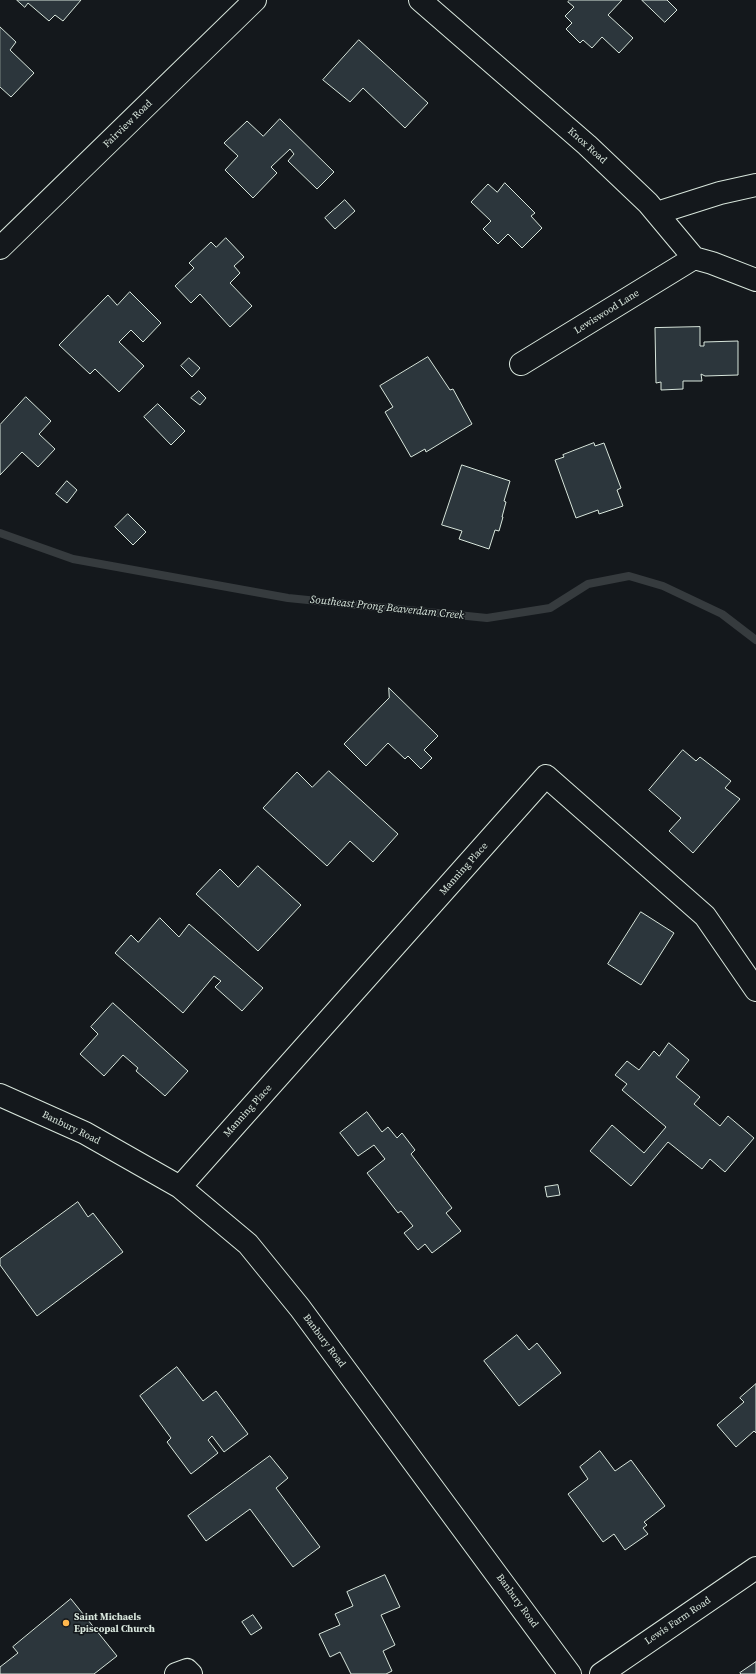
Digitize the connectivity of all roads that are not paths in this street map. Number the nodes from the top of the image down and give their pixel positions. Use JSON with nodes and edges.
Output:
{"nodes":[{"id":1,"x":255,"y":0,"type":"edge"},
{"id":2,"x":420,"y":0,"type":"edge"},
{"id":3,"x":756,"y":185,"type":"edge"},
{"id":4,"x":657,"y":213,"type":"junction"},
{"id":5,"x":0,"y":248,"type":"edge"},
{"id":6,"x":694,"y":258,"type":"junction"},
{"id":7,"x":756,"y":280,"type":"edge"},
{"id":8,"x":521,"y":364,"type":"dead end"},
{"id":9,"x":756,"y":990,"type":"edge"},
{"id":10,"x":0,"y":1095,"type":"edge"},
{"id":11,"x":180,"y":1187,"type":"junction"},
{"id":12,"x":756,"y":1568,"type":"edge"},
{"id":13,"x":176,"y":1674,"type":"edge"},
{"id":14,"x":191,"y":1674,"type":"edge"},
{"id":15,"x":570,"y":1674,"type":"edge"},
{"id":16,"x":601,"y":1674,"type":"edge"}],
"edges":[{"from":1,"to":5,"type":"street","name":"Fairview Road"},
{"from":2,"to":4,"type":"street","name":"Knox Road"},
{"from":3,"to":4,"type":"street"},
{"from":4,"to":6,"type":"street","name":"Knox Road"},
{"from":6,"to":7,"type":"street"},
{"from":6,"to":8,"type":"street","name":"Lewiswood Lane"},
{"from":9,"to":11,"type":"street","name":"Manning Place"},
{"from":10,"to":11,"type":"street","name":"Banbury Road"},
{"from":11,"to":15,"type":"street","name":"Banbury Road"},
{"from":12,"to":16,"type":"street","name":"Lewis Farm Road"},
{"from":13,"to":14,"type":"street"}]}
